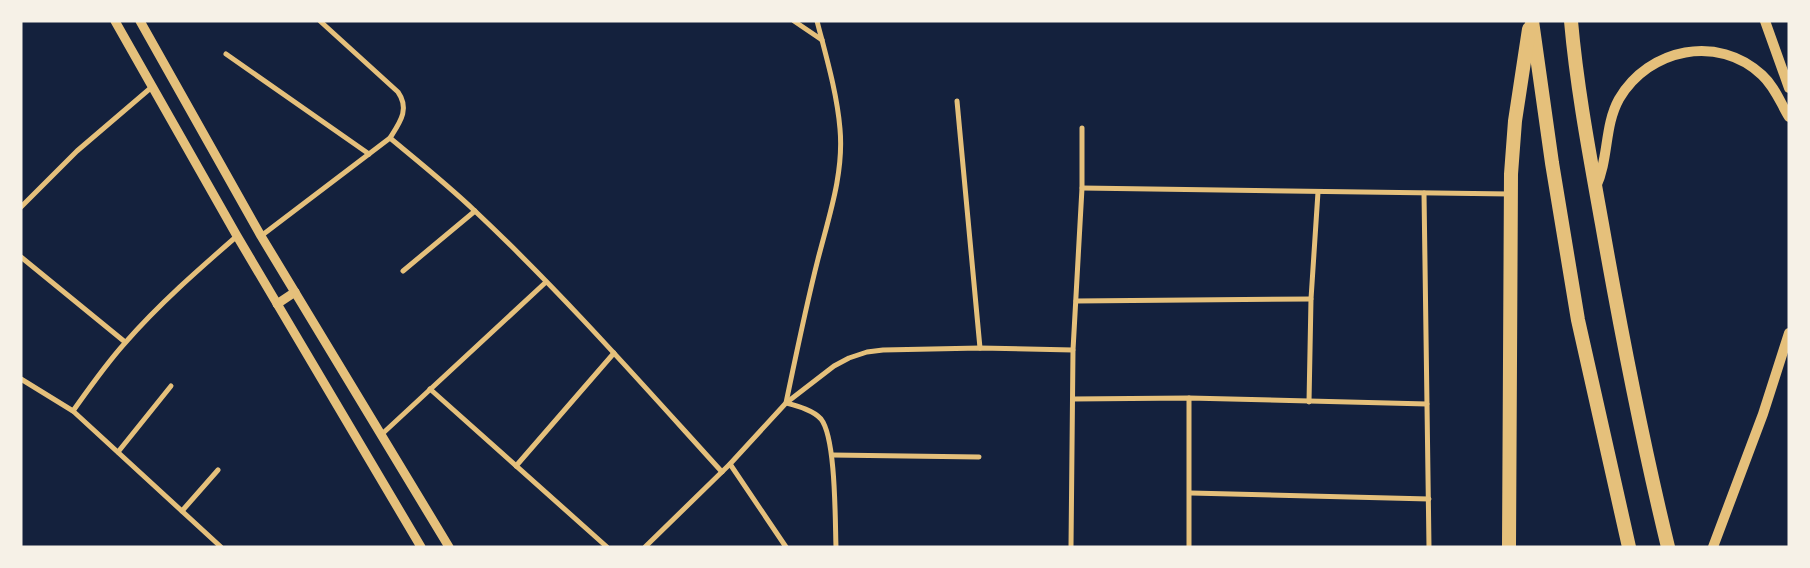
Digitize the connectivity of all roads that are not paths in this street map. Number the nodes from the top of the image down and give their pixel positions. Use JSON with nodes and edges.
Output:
{"nodes":[{"id":1,"x":115,"y":21,"type":"edge"},
{"id":2,"x":140,"y":21,"type":"edge"},
{"id":3,"x":320,"y":21,"type":"edge"},
{"id":4,"x":794,"y":21,"type":"edge"},
{"id":5,"x":817,"y":21,"type":"edge"},
{"id":6,"x":1531,"y":21,"type":"edge"},
{"id":7,"x":1571,"y":21,"type":"edge"},
{"id":8,"x":1765,"y":21,"type":"edge"},
{"id":9,"x":822,"y":40,"type":"junction"},
{"id":10,"x":226,"y":54,"type":"dead end"},
{"id":11,"x":153,"y":86,"type":"junction"},
{"id":12,"x":1789,"y":88,"type":"edge"},
{"id":13,"x":957,"y":101,"type":"dead end"},
{"id":14,"x":1789,"y":117,"type":"edge"},
{"id":15,"x":1082,"y":128,"type":"dead end"},
{"id":16,"x":390,"y":138,"type":"junction"},
{"id":17,"x":368,"y":154,"type":"junction"},
{"id":18,"x":1082,"y":188,"type":"junction"},
{"id":19,"x":1595,"y":188,"type":"junction"},
{"id":20,"x":1318,"y":192,"type":"junction"},
{"id":21,"x":1424,"y":193,"type":"junction"},
{"id":22,"x":1511,"y":194,"type":"junction"},
{"id":23,"x":21,"y":207,"type":"edge"},
{"id":24,"x":475,"y":211,"type":"junction"},
{"id":25,"x":237,"y":236,"type":"junction"},
{"id":26,"x":261,"y":236,"type":"junction"},
{"id":27,"x":21,"y":257,"type":"edge"},
{"id":28,"x":403,"y":271,"type":"dead end"},
{"id":29,"x":546,"y":282,"type":"junction"},
{"id":30,"x":295,"y":292,"type":"junction"},
{"id":31,"x":1311,"y":299,"type":"junction"},
{"id":32,"x":1076,"y":301,"type":"junction"},
{"id":33,"x":277,"y":304,"type":"junction"},
{"id":34,"x":1789,"y":332,"type":"edge"},
{"id":35,"x":125,"y":342,"type":"junction"},
{"id":36,"x":980,"y":348,"type":"junction"},
{"id":37,"x":1073,"y":350,"type":"junction"},
{"id":38,"x":614,"y":352,"type":"junction"},
{"id":39,"x":21,"y":379,"type":"edge"},
{"id":40,"x":171,"y":386,"type":"dead end"},
{"id":41,"x":430,"y":389,"type":"junction"},
{"id":42,"x":1189,"y":398,"type":"junction"},
{"id":43,"x":1072,"y":400,"type":"junction"},
{"id":44,"x":786,"y":402,"type":"junction"},
{"id":45,"x":1309,"y":402,"type":"junction"},
{"id":46,"x":1427,"y":404,"type":"junction"},
{"id":47,"x":74,"y":411,"type":"junction"},
{"id":48,"x":381,"y":435,"type":"junction"},
{"id":49,"x":118,"y":452,"type":"junction"},
{"id":50,"x":832,"y":455,"type":"junction"},
{"id":51,"x":979,"y":457,"type":"dead end"},
{"id":52,"x":730,"y":464,"type":"junction"},
{"id":53,"x":516,"y":466,"type":"junction"},
{"id":54,"x":218,"y":470,"type":"dead end"},
{"id":55,"x":722,"y":472,"type":"junction"},
{"id":56,"x":1191,"y":493,"type":"junction"},
{"id":57,"x":1429,"y":499,"type":"junction"},
{"id":58,"x":182,"y":510,"type":"junction"},
{"id":59,"x":1713,"y":545,"type":"edge"},
{"id":60,"x":222,"y":547,"type":"edge"},
{"id":61,"x":421,"y":547,"type":"edge"},
{"id":62,"x":449,"y":547,"type":"edge"},
{"id":63,"x":606,"y":547,"type":"edge"},
{"id":64,"x":645,"y":547,"type":"edge"},
{"id":65,"x":786,"y":547,"type":"edge"},
{"id":66,"x":836,"y":547,"type":"edge"},
{"id":67,"x":1071,"y":547,"type":"edge"},
{"id":68,"x":1189,"y":547,"type":"edge"},
{"id":69,"x":1430,"y":547,"type":"edge"},
{"id":70,"x":1509,"y":547,"type":"edge"},
{"id":71,"x":1629,"y":547,"type":"edge"},
{"id":72,"x":1668,"y":547,"type":"edge"}],
"edges":[{"from":1,"to":11,"type":"street"},
{"from":2,"to":26,"type":"street"},
{"from":3,"to":16,"type":"street"},
{"from":4,"to":9,"type":"street"},
{"from":5,"to":9,"type":"street"},
{"from":6,"to":22,"type":"highway"},
{"from":6,"to":71,"type":"highway"},
{"from":7,"to":19,"type":"highway"},
{"from":8,"to":12,"type":"main road"},
{"from":9,"to":44,"type":"street"},
{"from":10,"to":17,"type":"street"},
{"from":11,"to":23,"type":"street"},
{"from":11,"to":25,"type":"street"},
{"from":13,"to":36,"type":"street"},
{"from":14,"to":19,"type":"main road"},
{"from":15,"to":18,"type":"street"},
{"from":16,"to":17,"type":"street"},
{"from":16,"to":24,"type":"street"},
{"from":17,"to":26,"type":"street"},
{"from":18,"to":20,"type":"street"},
{"from":18,"to":32,"type":"street"},
{"from":19,"to":72,"type":"highway"},
{"from":20,"to":21,"type":"street"},
{"from":20,"to":31,"type":"street"},
{"from":21,"to":22,"type":"street"},
{"from":21,"to":46,"type":"street"},
{"from":22,"to":70,"type":"highway"},
{"from":24,"to":28,"type":"street"},
{"from":24,"to":29,"type":"street"},
{"from":25,"to":33,"type":"street"},
{"from":25,"to":35,"type":"street"},
{"from":26,"to":30,"type":"street"},
{"from":27,"to":35,"type":"street"},
{"from":29,"to":38,"type":"street"},
{"from":29,"to":41,"type":"street"},
{"from":30,"to":33,"type":"street"},
{"from":30,"to":48,"type":"street"},
{"from":31,"to":32,"type":"street"},
{"from":31,"to":45,"type":"street"},
{"from":32,"to":37,"type":"street"},
{"from":33,"to":61,"type":"street"},
{"from":34,"to":59,"type":"main road"},
{"from":35,"to":47,"type":"street"},
{"from":36,"to":37,"type":"street"},
{"from":36,"to":44,"type":"street"},
{"from":37,"to":43,"type":"street"},
{"from":38,"to":53,"type":"street"},
{"from":38,"to":55,"type":"street"},
{"from":39,"to":47,"type":"street"},
{"from":40,"to":49,"type":"street"},
{"from":41,"to":48,"type":"street"},
{"from":41,"to":53,"type":"street"},
{"from":42,"to":43,"type":"street"},
{"from":42,"to":45,"type":"street"},
{"from":42,"to":56,"type":"street"},
{"from":43,"to":67,"type":"street"},
{"from":44,"to":50,"type":"street"},
{"from":44,"to":52,"type":"street"},
{"from":45,"to":46,"type":"street"},
{"from":46,"to":57,"type":"street"},
{"from":47,"to":49,"type":"street"},
{"from":48,"to":62,"type":"street"},
{"from":49,"to":58,"type":"street"},
{"from":50,"to":51,"type":"street"},
{"from":50,"to":66,"type":"street"},
{"from":52,"to":55,"type":"street"},
{"from":52,"to":65,"type":"street"},
{"from":53,"to":63,"type":"street"},
{"from":54,"to":58,"type":"street"},
{"from":55,"to":64,"type":"street"},
{"from":56,"to":57,"type":"street"},
{"from":56,"to":68,"type":"street"},
{"from":57,"to":69,"type":"street"},
{"from":58,"to":60,"type":"street"}]}
